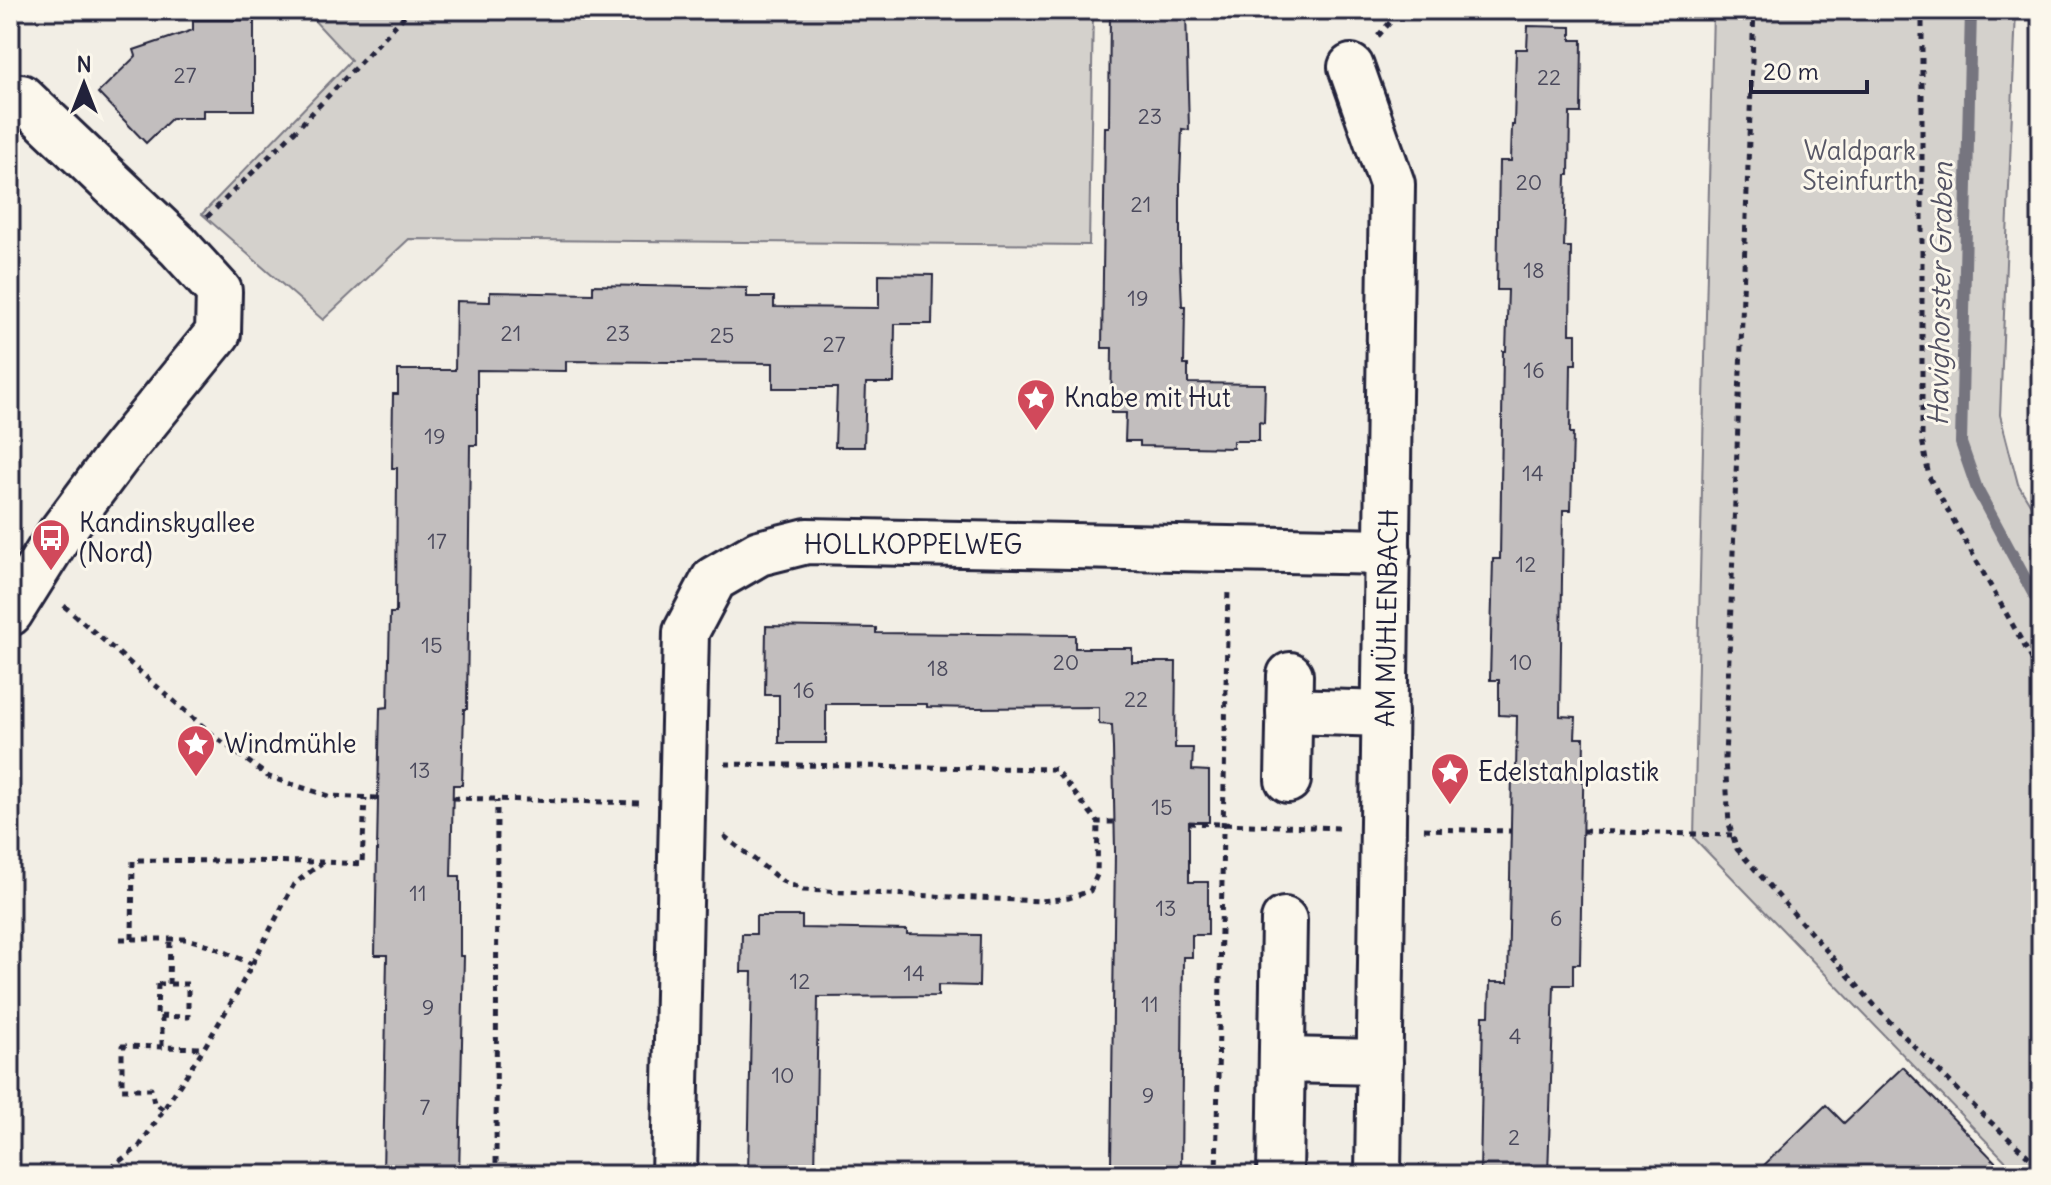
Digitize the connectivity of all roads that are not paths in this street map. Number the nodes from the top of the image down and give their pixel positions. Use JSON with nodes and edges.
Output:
{"nodes":[{"id":1,"x":1351,"y":67,"type":"dead end"},
{"id":2,"x":10,"y":97,"type":"edge"},
{"id":3,"x":1388,"y":552,"type":"junction"},
{"id":4,"x":21,"y":596,"type":"edge"},
{"id":5,"x":1385,"y":714,"type":"junction"},
{"id":6,"x":1288,"y":780,"type":"dead end"},
{"id":7,"x":1284,"y":920,"type":"dead end"},
{"id":8,"x":1282,"y":1060,"type":"junction"},
{"id":9,"x":1380,"y":1062,"type":"junction"},
{"id":10,"x":674,"y":1175,"type":"edge"},
{"id":11,"x":1280,"y":1175,"type":"edge"},
{"id":12,"x":1378,"y":1175,"type":"edge"}],
"edges":[{"from":1,"to":3,"type":"street","name":"AM MÜHLENBACH"},
{"from":2,"to":4,"type":"street"},
{"from":3,"to":5,"type":"street","name":"AM MÜHLENBACH"},
{"from":3,"to":10,"type":"street","name":"HOLLKOPPELWEG"},
{"from":5,"to":6,"type":"street"},
{"from":5,"to":9,"type":"street","name":"AM MÜHLENBACH"},
{"from":7,"to":8,"type":"street"},
{"from":8,"to":9,"type":"street"},
{"from":8,"to":11,"type":"street"},
{"from":9,"to":12,"type":"street","name":"AM MÜHLENBACH"}]}
